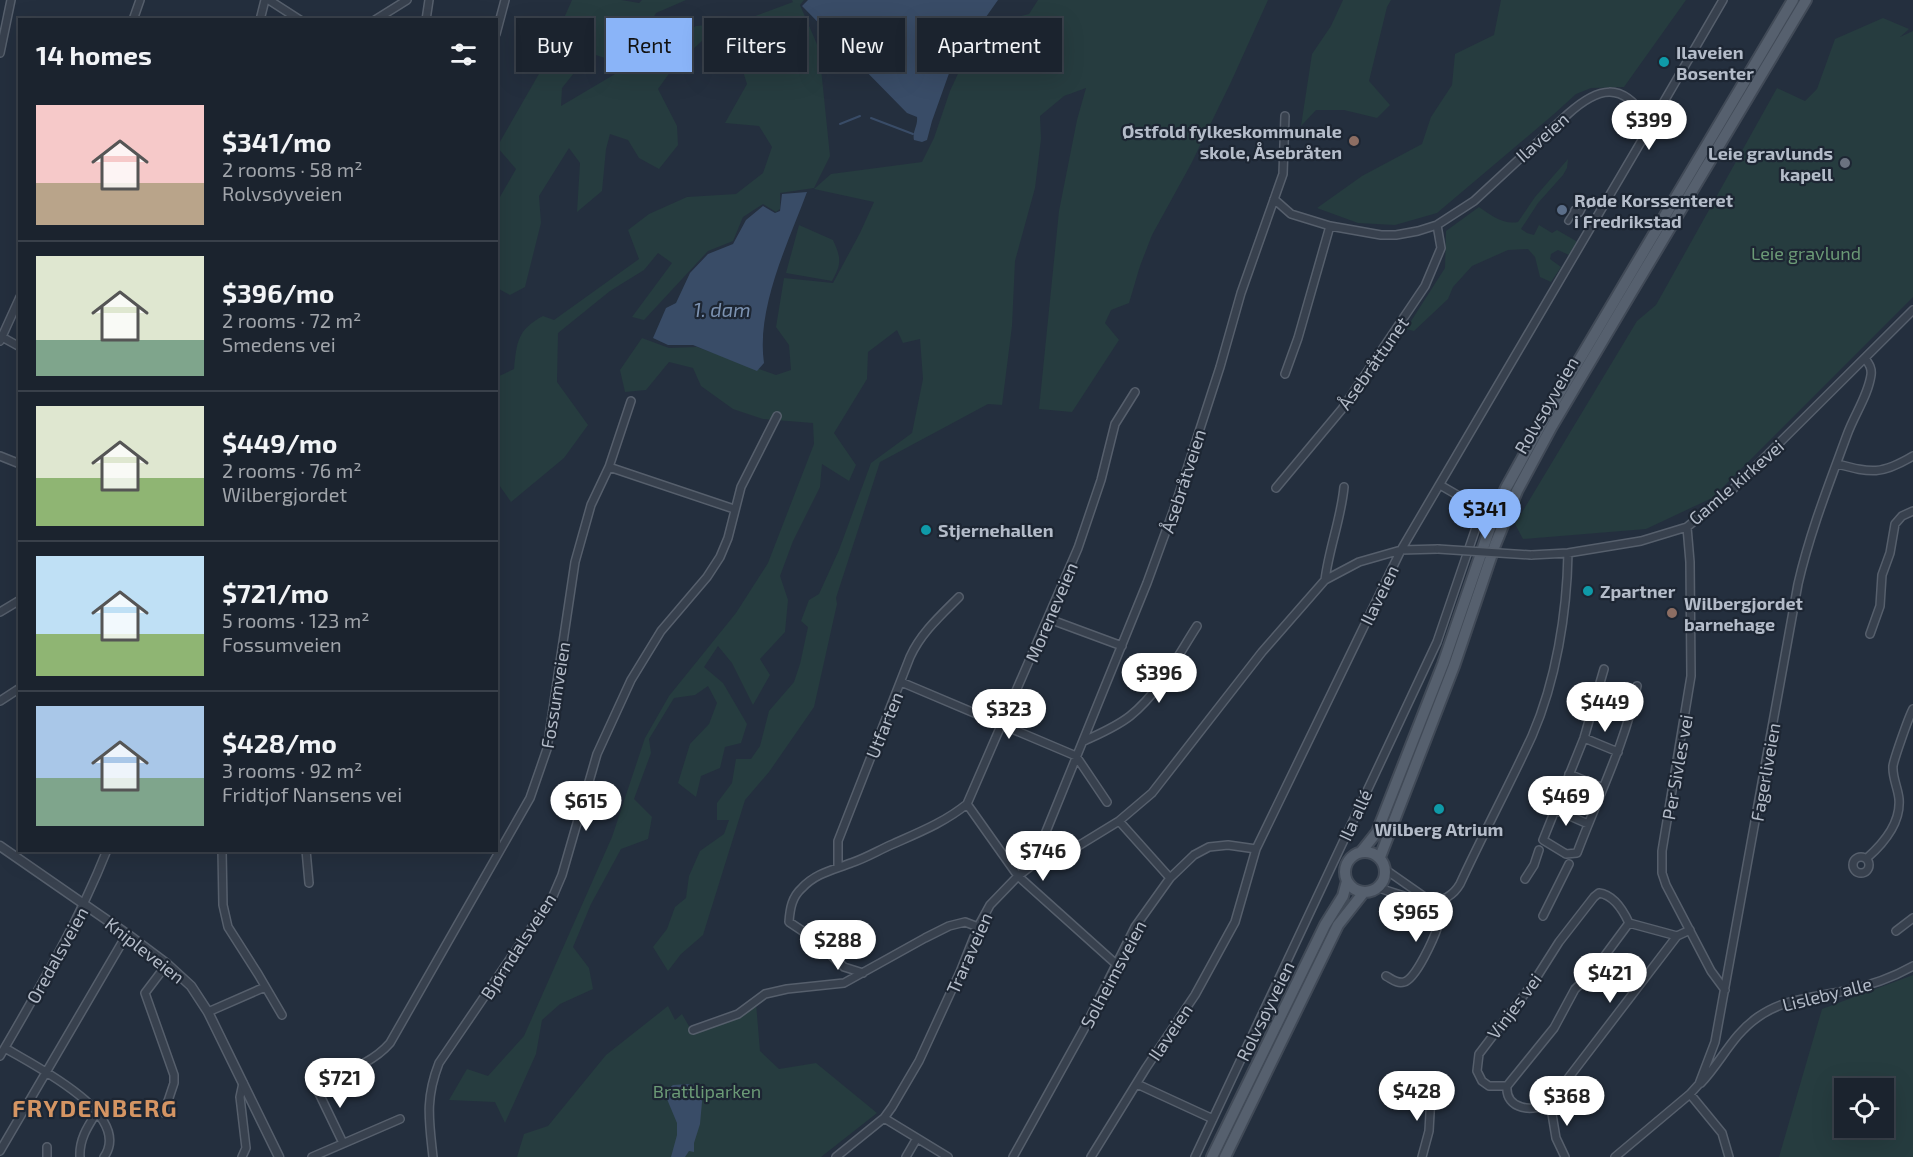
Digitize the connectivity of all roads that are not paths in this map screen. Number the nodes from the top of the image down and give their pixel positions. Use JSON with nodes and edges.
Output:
{"nodes":[{"id":1,"x":11,"y":0,"type":"edge"},
{"id":2,"x":141,"y":0,"type":"edge"},
{"id":3,"x":265,"y":0,"type":"edge"},
{"id":4,"x":270,"y":0,"type":"edge"},
{"id":5,"x":407,"y":0,"type":"edge"},
{"id":6,"x":429,"y":0,"type":"edge"},
{"id":7,"x":505,"y":0,"type":"edge"},
{"id":8,"x":1723,"y":0,"type":"edge"},
{"id":9,"x":1793,"y":0,"type":"edge"},
{"id":10,"x":1806,"y":0,"type":"edge"},
{"id":11,"x":135,"y":18,"type":"edge"},
{"id":12,"x":260,"y":18,"type":"edge"},
{"id":13,"x":297,"y":18,"type":"edge"},
{"id":14,"x":378,"y":18,"type":"edge"},
{"id":15,"x":426,"y":18,"type":"edge"},
{"id":16,"x":498,"y":26,"type":"edge"},
{"id":17,"x":0,"y":53,"type":"edge"},
{"id":18,"x":1285,"y":116,"type":"dead end"},
{"id":19,"x":1646,"y":119,"type":"junction"},
{"id":20,"x":1274,"y":199,"type":"junction"},
{"id":21,"x":1585,"y":203,"type":"dead end"},
{"id":22,"x":1568,"y":221,"type":"dead end"},
{"id":23,"x":1437,"y":225,"type":"junction"},
{"id":24,"x":1330,"y":226,"type":"junction"},
{"id":25,"x":18,"y":301,"type":"edge"},
{"id":26,"x":1913,"y":310,"type":"edge"},
{"id":27,"x":1,"y":339,"type":"edge"},
{"id":28,"x":18,"y":346,"type":"edge"},
{"id":29,"x":1865,"y":358,"type":"junction"},
{"id":30,"x":1285,"y":374,"type":"dead end"},
{"id":31,"x":1135,"y":392,"type":"dead end"},
{"id":32,"x":631,"y":401,"type":"dead end"},
{"id":33,"x":777,"y":416,"type":"dead end"},
{"id":34,"x":0,"y":456,"type":"edge"},
{"id":35,"x":1913,"y":456,"type":"edge"},
{"id":36,"x":18,"y":463,"type":"edge"},
{"id":37,"x":1837,"y":464,"type":"junction"},
{"id":38,"x":609,"y":467,"type":"junction"},
{"id":39,"x":1440,"y":485,"type":"junction"},
{"id":40,"x":1344,"y":487,"type":"dead end"},
{"id":41,"x":1276,"y":488,"type":"dead end"},
{"id":42,"x":735,"y":509,"type":"junction"},
{"id":43,"x":1913,"y":511,"type":"edge"},
{"id":44,"x":1687,"y":527,"type":"junction"},
{"id":45,"x":1401,"y":550,"type":"junction"},
{"id":46,"x":1568,"y":553,"type":"junction"},
{"id":47,"x":1325,"y":580,"type":"junction"},
{"id":48,"x":958,"y":597,"type":"dead end"},
{"id":49,"x":18,"y":601,"type":"edge"},
{"id":50,"x":0,"y":612,"type":"edge"},
{"id":51,"x":1049,"y":619,"type":"junction"},
{"id":52,"x":1197,"y":626,"type":"dead end"},
{"id":53,"x":1870,"y":634,"type":"dead end"},
{"id":54,"x":1122,"y":646,"type":"junction"},
{"id":55,"x":1604,"y":669,"type":"dead end"},
{"id":56,"x":901,"y":682,"type":"junction"},
{"id":57,"x":1637,"y":686,"type":"dead end"},
{"id":58,"x":18,"y":689,"type":"edge"},
{"id":59,"x":0,"y":701,"type":"edge"},
{"id":60,"x":1595,"y":702,"type":"junction"},
{"id":61,"x":1913,"y":709,"type":"edge"},
{"id":62,"x":1629,"y":714,"type":"junction"},
{"id":63,"x":1002,"y":725,"type":"junction"},
{"id":64,"x":1584,"y":738,"type":"junction"},
{"id":65,"x":1084,"y":741,"type":"junction"},
{"id":66,"x":1618,"y":752,"type":"junction"},
{"id":67,"x":1076,"y":756,"type":"junction"},
{"id":68,"x":1569,"y":774,"type":"junction"},
{"id":69,"x":1603,"y":788,"type":"junction"},
{"id":70,"x":1107,"y":802,"type":"dead end"},
{"id":71,"x":967,"y":804,"type":"junction"},
{"id":72,"x":1554,"y":808,"type":"junction"},
{"id":73,"x":1119,"y":821,"type":"junction"},
{"id":74,"x":1588,"y":824,"type":"junction"},
{"id":75,"x":1044,"y":835,"type":"junction"},
{"id":76,"x":0,"y":846,"type":"edge"},
{"id":77,"x":1256,"y":849,"type":"junction"},
{"id":78,"x":1539,"y":850,"type":"dead end"},
{"id":79,"x":106,"y":852,"type":"edge"},
{"id":80,"x":222,"y":852,"type":"edge"},
{"id":81,"x":306,"y":852,"type":"edge"},
{"id":82,"x":1361,"y":852,"type":"junction"},
{"id":83,"x":1053,"y":855,"type":"junction"},
{"id":84,"x":1380,"y":857,"type":"junction"},
{"id":85,"x":1867,"y":858,"type":"dead end"},
{"id":86,"x":1039,"y":860,"type":"junction"},
{"id":87,"x":1569,"y":864,"type":"dead end"},
{"id":88,"x":838,"y":867,"type":"junction"},
{"id":89,"x":1386,"y":870,"type":"junction"},
{"id":90,"x":1018,"y":876,"type":"junction"},
{"id":91,"x":1170,"y":878,"type":"junction"},
{"id":92,"x":1525,"y":879,"type":"dead end"},
{"id":93,"x":1347,"y":881,"type":"junction"},
{"id":94,"x":309,"y":883,"type":"dead end"},
{"id":95,"x":1378,"y":888,"type":"junction"},
{"id":96,"x":1364,"y":892,"type":"junction"},
{"id":97,"x":1429,"y":900,"type":"junction"},
{"id":98,"x":1437,"y":902,"type":"junction"},
{"id":99,"x":85,"y":904,"type":"junction"},
{"id":100,"x":1543,"y":916,"type":"dead end"},
{"id":101,"x":1913,"y":918,"type":"edge"},
{"id":102,"x":1629,"y":923,"type":"junction"},
{"id":103,"x":978,"y":927,"type":"junction"},
{"id":104,"x":1690,"y":930,"type":"junction"},
{"id":105,"x":1896,"y":931,"type":"dead end"},
{"id":106,"x":127,"y":934,"type":"junction"},
{"id":107,"x":1677,"y":936,"type":"junction"},
{"id":108,"x":167,"y":964,"type":"junction"},
{"id":109,"x":1116,"y":964,"type":"junction"},
{"id":110,"x":1913,"y":966,"type":"edge"},
{"id":111,"x":863,"y":973,"type":"junction"},
{"id":112,"x":1386,"y":976,"type":"dead end"},
{"id":113,"x":265,"y":987,"type":"junction"},
{"id":114,"x":1725,"y":990,"type":"junction"},
{"id":115,"x":208,"y":1012,"type":"junction"},
{"id":116,"x":282,"y":1015,"type":"dead end"},
{"id":117,"x":693,"y":1030,"type":"dead end"},
{"id":118,"x":5,"y":1048,"type":"junction"},
{"id":119,"x":0,"y":1056,"type":"edge"},
{"id":120,"x":46,"y":1073,"type":"junction"},
{"id":121,"x":243,"y":1080,"type":"junction"},
{"id":122,"x":1137,"y":1084,"type":"junction"},
{"id":123,"x":1699,"y":1084,"type":"junction"},
{"id":124,"x":1507,"y":1086,"type":"junction"},
{"id":125,"x":1690,"y":1094,"type":"junction"},
{"id":126,"x":1431,"y":1095,"type":"dead end"},
{"id":127,"x":1550,"y":1102,"type":"junction"},
{"id":128,"x":97,"y":1112,"type":"junction"},
{"id":129,"x":165,"y":1113,"type":"dead end"},
{"id":130,"x":884,"y":1118,"type":"junction"},
{"id":131,"x":400,"y":1119,"type":"dead end"},
{"id":132,"x":1213,"y":1119,"type":"junction"},
{"id":133,"x":917,"y":1138,"type":"junction"},
{"id":134,"x":343,"y":1143,"type":"junction"},
{"id":135,"x":47,"y":1147,"type":"dead end"},
{"id":136,"x":0,"y":1151,"type":"edge"},
{"id":137,"x":47,"y":1157,"type":"edge"},
{"id":138,"x":80,"y":1157,"type":"edge"},
{"id":139,"x":104,"y":1157,"type":"edge"},
{"id":140,"x":242,"y":1157,"type":"edge"},
{"id":141,"x":279,"y":1157,"type":"edge"},
{"id":142,"x":312,"y":1157,"type":"edge"},
{"id":143,"x":433,"y":1157,"type":"edge"},
{"id":144,"x":836,"y":1157,"type":"edge"},
{"id":145,"x":906,"y":1157,"type":"edge"},
{"id":146,"x":948,"y":1157,"type":"edge"},
{"id":147,"x":1013,"y":1157,"type":"edge"},
{"id":148,"x":1091,"y":1157,"type":"edge"},
{"id":149,"x":1196,"y":1157,"type":"edge"},
{"id":150,"x":1212,"y":1157,"type":"edge"},
{"id":151,"x":1225,"y":1157,"type":"edge"},
{"id":152,"x":1422,"y":1157,"type":"edge"},
{"id":153,"x":1565,"y":1157,"type":"edge"},
{"id":154,"x":1615,"y":1157,"type":"edge"},
{"id":155,"x":1729,"y":1157,"type":"edge"}],
"edges":[{"from":1,"to":17,"type":"street"},
{"from":2,"to":11,"type":"street"},
{"from":3,"to":12,"type":"street"},
{"from":4,"to":13,"type":"street"},
{"from":5,"to":14,"type":"street"},
{"from":6,"to":15,"type":"street"},
{"from":7,"to":16,"type":"street"},
{"from":8,"to":19,"type":"street","name":"Ilaveien"},
{"from":9,"to":82,"type":"main road","name":"Rolvsøyveien"},
{"from":10,"to":84,"type":"main road","name":"Rolvsøyveien"},
{"from":18,"to":20,"type":"street","name":"Åsebråtveien"},
{"from":19,"to":23,"type":"street","name":"Ilaveien"},
{"from":19,"to":39,"type":"street","name":"Ilaveien"},
{"from":20,"to":24,"type":"street","name":"Ilaveien"},
{"from":20,"to":54,"type":"street","name":"Åsebråtveien"},
{"from":21,"to":22,"type":"street"},
{"from":23,"to":24,"type":"street","name":"Ilaveien"},
{"from":23,"to":41,"type":"street","name":"Åsebråttunet"},
{"from":24,"to":30,"type":"street"},
{"from":25,"to":27,"type":"street"},
{"from":26,"to":29,"type":"street","name":"Gamle kirkevei"},
{"from":27,"to":28,"type":"street"},
{"from":29,"to":37,"type":"street","name":"Fagerliveien"},
{"from":29,"to":44,"type":"street","name":"Gamle kirkevei"},
{"from":31,"to":51,"type":"street","name":"Moreneveien"},
{"from":32,"to":38,"type":"street","name":"Fossumveien"},
{"from":33,"to":42,"type":"street","name":"Bjørndalsveien"},
{"from":34,"to":36,"type":"street"},
{"from":35,"to":37,"type":"street"},
{"from":37,"to":114,"type":"street","name":"Fagerliveien"},
{"from":38,"to":42,"type":"street"},
{"from":38,"to":134,"type":"street","name":"Fossumveien"},
{"from":39,"to":45,"type":"street","name":"Ilaveien"},
{"from":39,"to":132,"type":"street","name":"Ila allé"},
{"from":40,"to":47,"type":"street"},
{"from":42,"to":143,"type":"street","name":"Bjørndalsveien"},
{"from":43,"to":53,"type":"street"},
{"from":44,"to":46,"type":"street","name":"Gamle kirkevei"},
{"from":44,"to":104,"type":"street","name":"Per Sivles vei"},
{"from":45,"to":46,"type":"street","name":"Gamle kirkevei","bridge":true},
{"from":45,"to":47,"type":"street","name":"Traraveien"},
{"from":45,"to":77,"type":"street","name":"Ilaveien"},
{"from":46,"to":98,"type":"street"},
{"from":47,"to":73,"type":"street","name":"Traraveien"},
{"from":48,"to":56,"type":"street","name":"Utfarten"},
{"from":49,"to":50,"type":"street"},
{"from":51,"to":54,"type":"street"},
{"from":51,"to":63,"type":"street","name":"Moreneveien"},
{"from":52,"to":65,"type":"street"},
{"from":54,"to":65,"type":"street","name":"Åsebråtveien"},
{"from":55,"to":60,"type":"street"},
{"from":56,"to":63,"type":"street"},
{"from":56,"to":88,"type":"street","name":"Utfarten"},
{"from":57,"to":62,"type":"street"},
{"from":58,"to":59,"type":"street"},
{"from":60,"to":62,"type":"street"},
{"from":60,"to":64,"type":"street"},
{"from":61,"to":85,"type":"street"},
{"from":62,"to":66,"type":"street"},
{"from":63,"to":67,"type":"street"},
{"from":63,"to":71,"type":"street","name":"Moreneveien"},
{"from":64,"to":66,"type":"street"},
{"from":64,"to":68,"type":"street"},
{"from":65,"to":67,"type":"street","name":"Åsebråtveien"},
{"from":66,"to":69,"type":"street"},
{"from":67,"to":70,"type":"street"},
{"from":67,"to":75,"type":"street","name":"Åsebråtveien"},
{"from":68,"to":69,"type":"street"},
{"from":68,"to":72,"type":"street"},
{"from":69,"to":74,"type":"street"},
{"from":71,"to":88,"type":"street"},
{"from":71,"to":90,"type":"street"},
{"from":72,"to":74,"type":"street"},
{"from":72,"to":74,"type":"street"},
{"from":73,"to":83,"type":"street","name":"Traraveien"},
{"from":73,"to":91,"type":"street"},
{"from":75,"to":83,"type":"street"},
{"from":75,"to":86,"type":"street","name":"Åsebråtveien"},
{"from":76,"to":99,"type":"street","name":"Knipleveien"},
{"from":77,"to":91,"type":"street","name":"Solheimsveien"},
{"from":77,"to":122,"type":"street","name":"Ilaveien"},
{"from":78,"to":92,"type":"street"},
{"from":79,"to":99,"type":"street","name":"Oredalsveien"},
{"from":80,"to":113,"type":"street"},
{"from":81,"to":94,"type":"street"},
{"from":82,"to":84,"type":"main road"},
{"from":82,"to":93,"type":"main road"},
{"from":83,"to":86,"type":"street","name":"Traraveien"},
{"from":84,"to":89,"type":"main road"},
{"from":86,"to":90,"type":"street","name":"Traraveien"},
{"from":87,"to":100,"type":"street"},
{"from":88,"to":111,"type":"street"},
{"from":89,"to":95,"type":"main road"},
{"from":89,"to":97,"type":"street"},
{"from":90,"to":103,"type":"street","name":"Traraveien"},
{"from":90,"to":109,"type":"street"},
{"from":91,"to":109,"type":"street","name":"Solheimsveien"},
{"from":93,"to":96,"type":"main road"},
{"from":93,"to":150,"type":"main road","name":"Rolvsøyveien"},
{"from":95,"to":96,"type":"main road"},
{"from":95,"to":97,"type":"street"},
{"from":96,"to":151,"type":"main road","name":"Rolvsøyveien"},
{"from":97,"to":98,"type":"street"},
{"from":98,"to":112,"type":"street"},
{"from":99,"to":106,"type":"street","name":"Knipleveien"},
{"from":99,"to":118,"type":"street","name":"Oredalsveien"},
{"from":101,"to":105,"type":"street"},
{"from":102,"to":107,"type":"street"},
{"from":102,"to":124,"type":"street"},
{"from":102,"to":124,"type":"street","name":"Vinjes vei"},
{"from":103,"to":111,"type":"street"},
{"from":103,"to":130,"type":"street","name":"Traraveien"},
{"from":104,"to":107,"type":"street"},
{"from":104,"to":114,"type":"street","name":"Per Sivles vei"},
{"from":106,"to":108,"type":"street","name":"Knipleveien"},
{"from":106,"to":120,"type":"street"},
{"from":107,"to":127,"type":"street"},
{"from":108,"to":115,"type":"street","name":"Knipleveien"},
{"from":108,"to":129,"type":"street"},
{"from":109,"to":147,"type":"street","name":"Solheimsveien"},
{"from":110,"to":123,"type":"street","name":"Lisleby alle"},
{"from":111,"to":117,"type":"street"},
{"from":113,"to":115,"type":"street"},
{"from":113,"to":116,"type":"street"},
{"from":114,"to":123,"type":"street","name":"Fagerliveien"},
{"from":115,"to":121,"type":"street","name":"Knipleveien"},
{"from":118,"to":119,"type":"street","name":"Oredalsveien"},
{"from":118,"to":120,"type":"street"},
{"from":120,"to":128,"type":"street"},
{"from":120,"to":136,"type":"street"},
{"from":121,"to":140,"type":"street"},
{"from":121,"to":141,"type":"street","name":"Knipleveien"},
{"from":122,"to":132,"type":"street"},
{"from":122,"to":148,"type":"street","name":"Ilaveien"},
{"from":123,"to":125,"type":"street","name":"Fagerliveien"},
{"from":124,"to":127,"type":"street"},
{"from":125,"to":154,"type":"street","name":"Fagerliveien"},
{"from":125,"to":155,"type":"street"},
{"from":126,"to":152,"type":"street"},
{"from":127,"to":153,"type":"street"},
{"from":128,"to":138,"type":"street"},
{"from":128,"to":139,"type":"street"},
{"from":130,"to":133,"type":"street"},
{"from":130,"to":144,"type":"street","name":"Traraveien"},
{"from":131,"to":134,"type":"street"},
{"from":132,"to":149,"type":"street","name":"Ila allé"},
{"from":133,"to":145,"type":"street"},
{"from":133,"to":146,"type":"street"},
{"from":134,"to":142,"type":"street"},
{"from":135,"to":137,"type":"street"}]}
